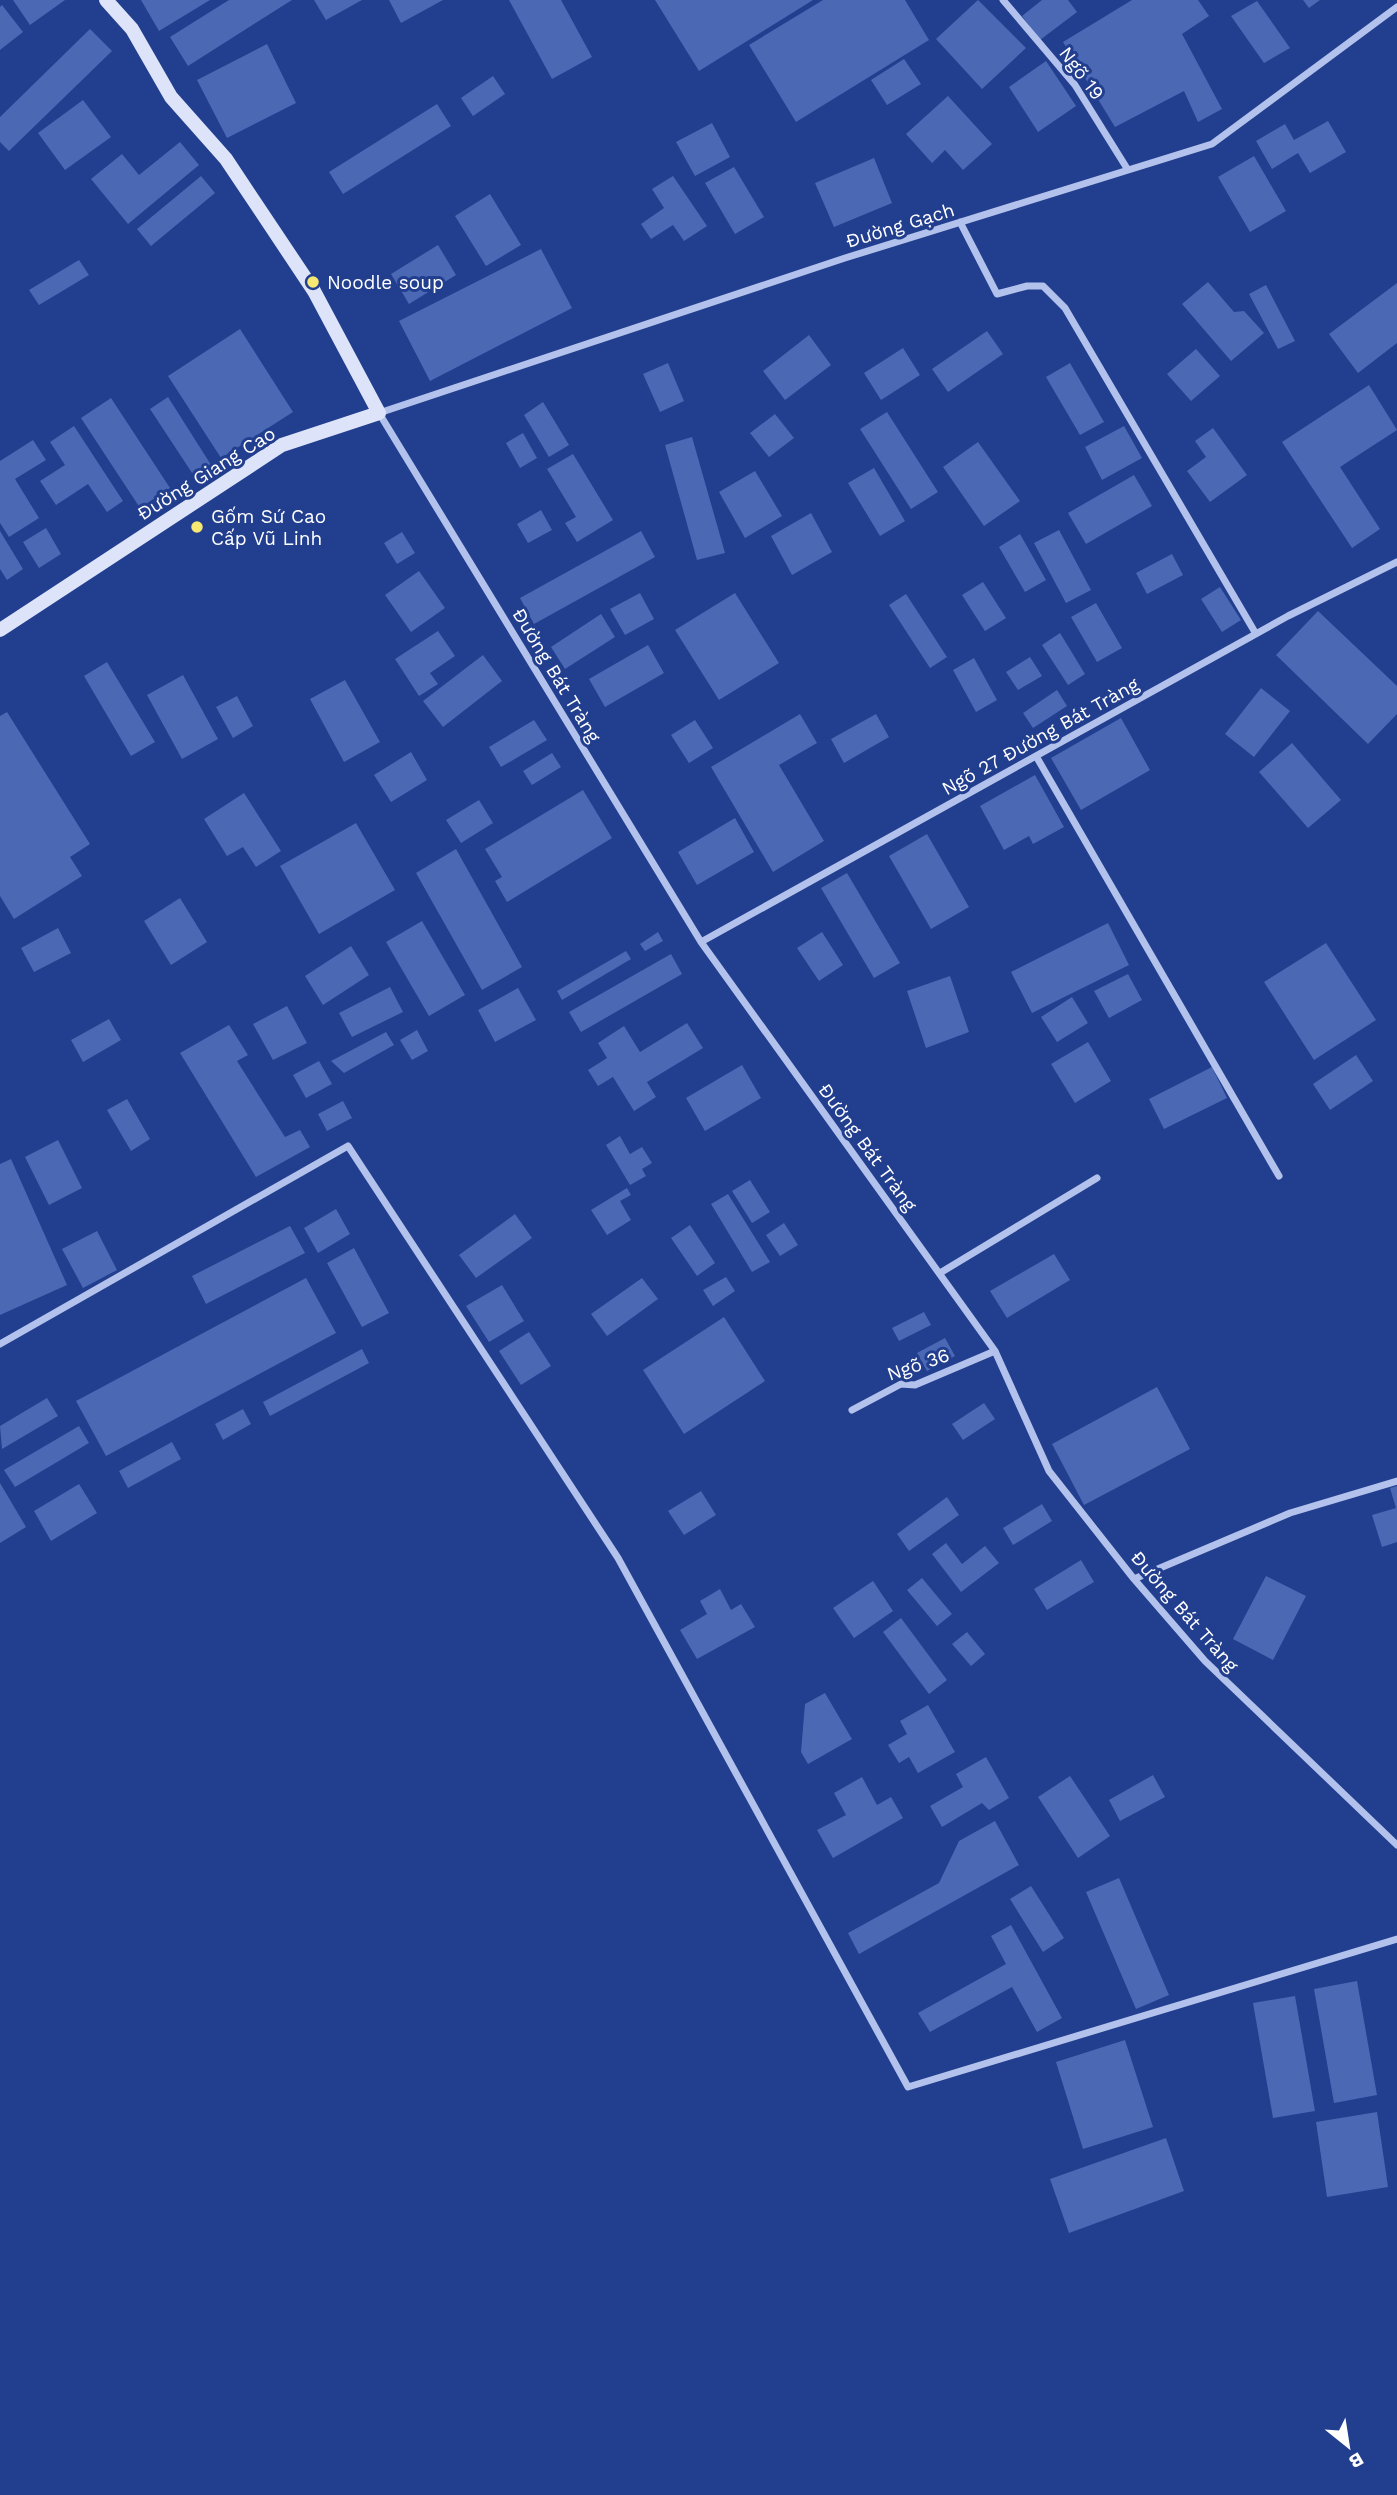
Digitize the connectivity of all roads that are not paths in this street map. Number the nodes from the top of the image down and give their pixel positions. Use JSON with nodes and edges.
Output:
{"nodes":[{"id":1,"x":106,"y":0,"type":"edge"},
{"id":2,"x":1003,"y":0,"type":"edge"},
{"id":3,"x":1397,"y":7,"type":"edge"},
{"id":4,"x":1128,"y":170,"type":"junction"},
{"id":5,"x":960,"y":222,"type":"junction"},
{"id":6,"x":379,"y":413,"type":"junction"},
{"id":7,"x":1397,"y":562,"type":"edge"},
{"id":8,"x":0,"y":630,"type":"edge"},
{"id":9,"x":1256,"y":634,"type":"junction"},
{"id":10,"x":1036,"y":756,"type":"junction"},
{"id":11,"x":701,"y":942,"type":"junction"},
{"id":12,"x":1279,"y":1176,"type":"dead end"},
{"id":13,"x":1097,"y":1178,"type":"dead end"},
{"id":14,"x":940,"y":1273,"type":"junction"},
{"id":15,"x":0,"y":1344,"type":"edge"},
{"id":16,"x":995,"y":1351,"type":"junction"},
{"id":17,"x":852,"y":1410,"type":"dead end"},
{"id":18,"x":1397,"y":1481,"type":"edge"},
{"id":19,"x":1134,"y":1579,"type":"junction"},
{"id":20,"x":1397,"y":1845,"type":"edge"},
{"id":21,"x":1397,"y":1939,"type":"edge"}],
"edges":[{"from":1,"to":6,"type":"street"},
{"from":2,"to":4,"type":"street","name":"Ngõ 19"},
{"from":3,"to":4,"type":"street","name":"Đường Gạch"},
{"from":4,"to":5,"type":"street","name":"Đường Gạch"},
{"from":5,"to":6,"type":"street","name":"Đường Gạch"},
{"from":5,"to":9,"type":"street"},
{"from":6,"to":8,"type":"street","name":"Đường Giang Cao"},
{"from":6,"to":11,"type":"street","name":"Đường Bát Tràng"},
{"from":7,"to":9,"type":"street","name":"Ngõ 27 Đường Bát Tràng"},
{"from":9,"to":10,"type":"street","name":"Ngõ 27 Đường Bát Tràng"},
{"from":10,"to":11,"type":"street","name":"Ngõ 27 Đường Bát Tràng"},
{"from":10,"to":12,"type":"street"},
{"from":11,"to":14,"type":"street","name":"Đường Bát Tràng"},
{"from":13,"to":14,"type":"street"},
{"from":14,"to":16,"type":"street","name":"Đường Bát Tràng"},
{"from":15,"to":21,"type":"street"},
{"from":16,"to":17,"type":"street","name":"Ngõ 36"},
{"from":16,"to":19,"type":"street","name":"Đường Bát Tràng"},
{"from":18,"to":19,"type":"street"},
{"from":19,"to":20,"type":"street","name":"Đường Bát Tràng"}]}
